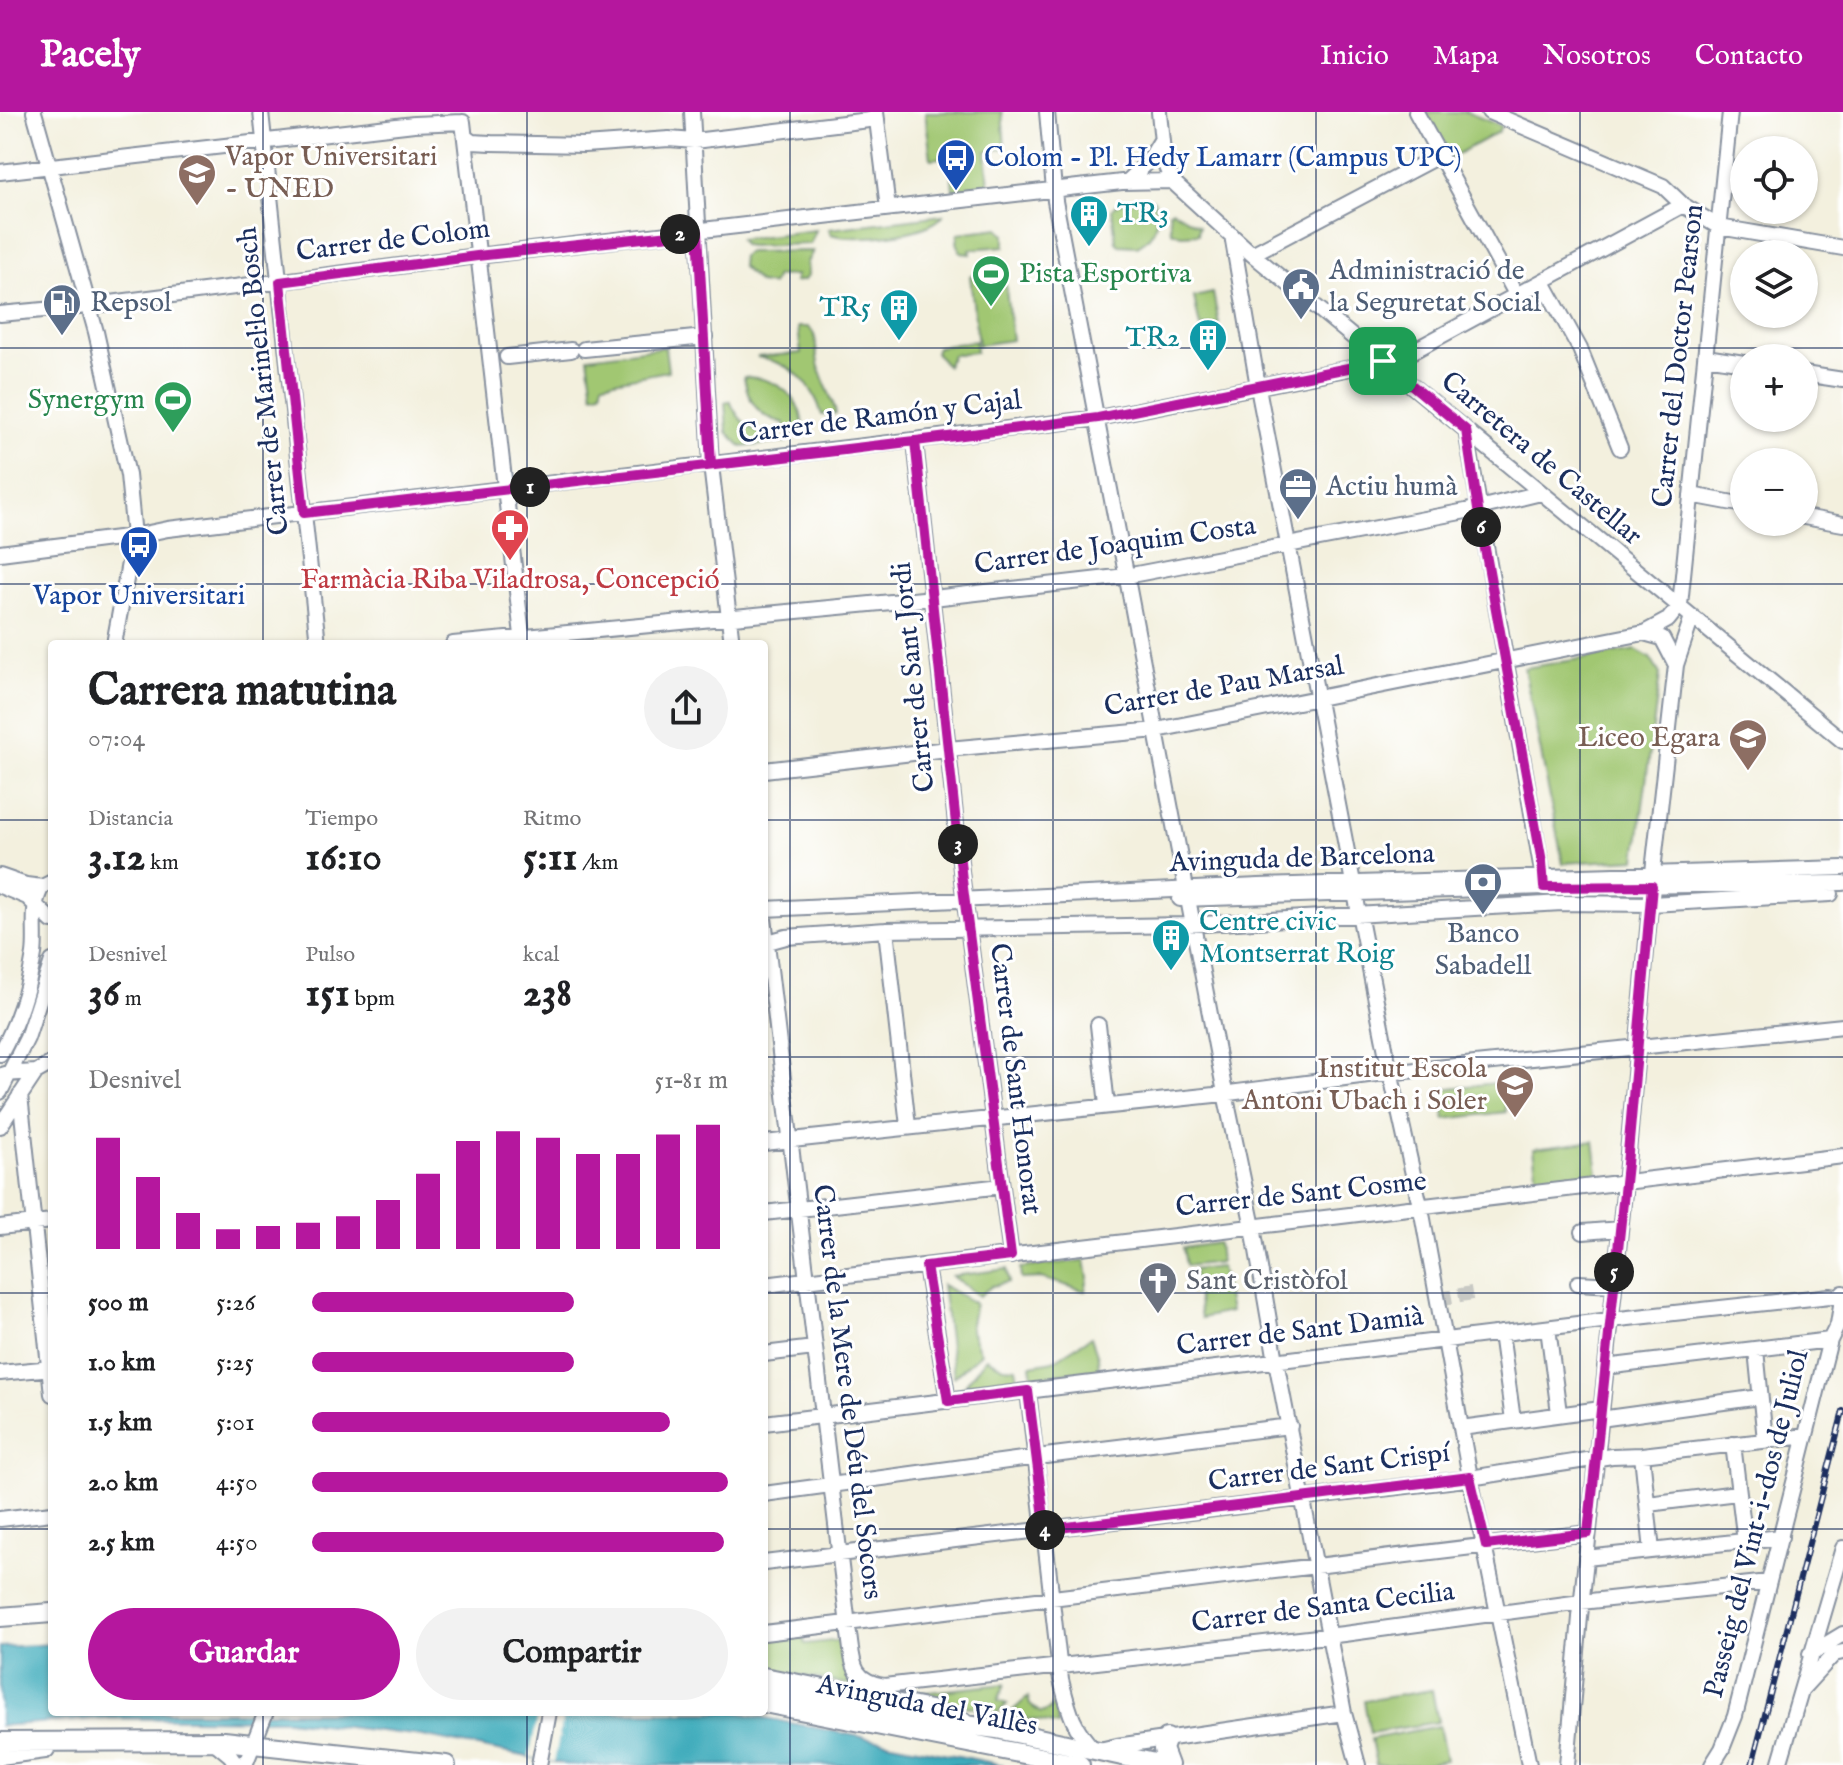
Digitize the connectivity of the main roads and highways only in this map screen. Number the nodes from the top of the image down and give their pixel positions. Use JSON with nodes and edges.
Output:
{"nodes":[{"id":1,"x":0,"y":1617,"type":"edge"},
{"id":2,"x":48,"y":1619,"type":"edge"},
{"id":3,"x":48,"y":1619,"type":"edge"},
{"id":4,"x":0,"y":1625,"type":"edge"},
{"id":5,"x":768,"y":1690,"type":"edge"},
{"id":6,"x":768,"y":1704,"type":"edge"},
{"id":7,"x":1167,"y":1738,"type":"road end"},
{"id":8,"x":70,"y":1740,"type":"junction"},
{"id":9,"x":0,"y":1742,"type":"edge"},
{"id":10,"x":0,"y":1755,"type":"edge"},
{"id":11,"x":1015,"y":1759,"type":"edge"},
{"id":12,"x":446,"y":1765,"type":"edge"},
{"id":13,"x":1080,"y":1765,"type":"edge"},
{"id":14,"x":1166,"y":1765,"type":"edge"}],
"edges":[{"from":1,"to":2,"type":"main road"},
{"from":3,"to":4,"type":"main road"},
{"from":5,"to":14,"type":"main road","name":"Avinguda del Vallès"},
{"from":6,"to":11,"type":"main road","name":"Avinguda del Vallès"},
{"from":7,"to":14,"type":"main road"},
{"from":8,"to":9,"type":"main road"},
{"from":8,"to":10,"type":"main road"},
{"from":8,"to":12,"type":"main road"},
{"from":11,"to":13,"type":"main road","name":"Avinguda del Vallès"}]}
